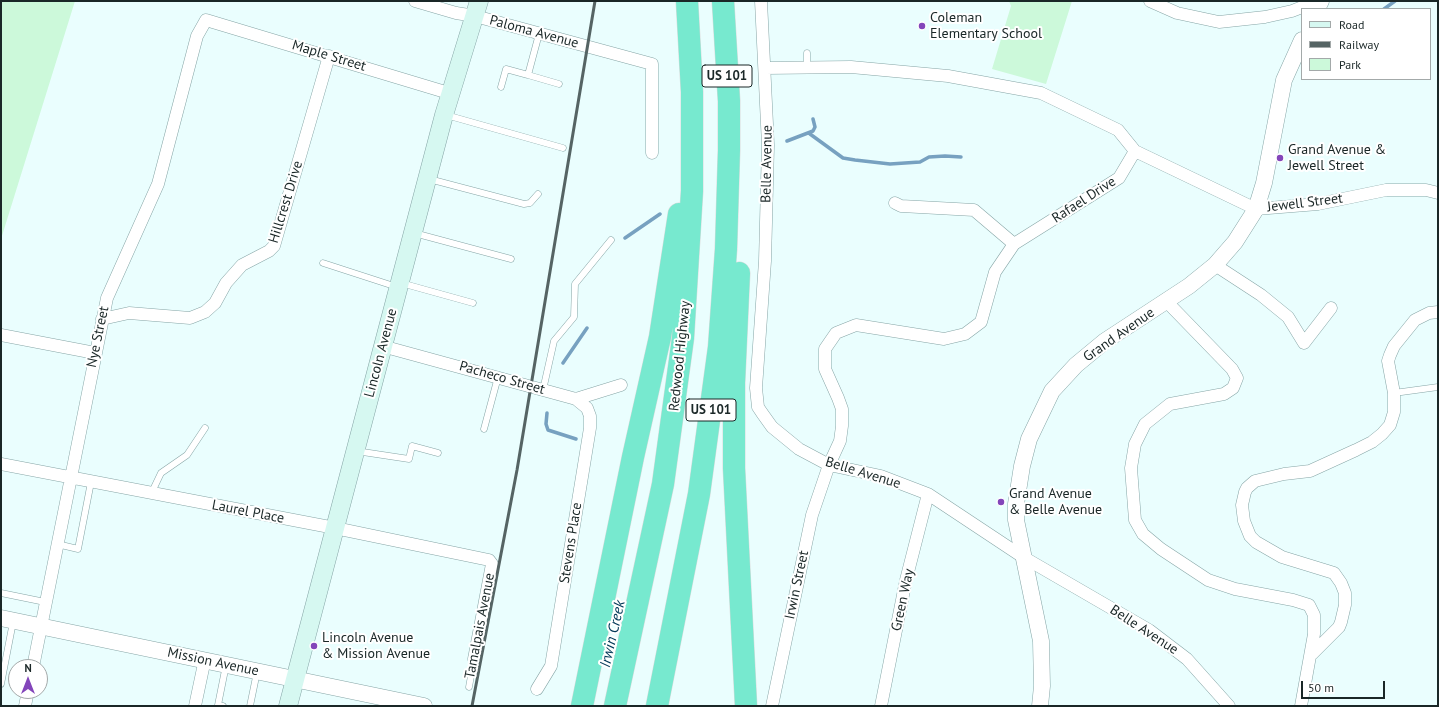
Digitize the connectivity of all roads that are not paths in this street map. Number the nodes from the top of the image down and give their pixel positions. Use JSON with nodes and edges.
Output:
{"nodes":[{"id":1,"x":415,"y":1,"type":"edge"},
{"id":2,"x":687,"y":1,"type":"edge"},
{"id":3,"x":723,"y":1,"type":"edge"},
{"id":4,"x":761,"y":1,"type":"edge"},
{"id":5,"x":1150,"y":1,"type":"edge"},
{"id":6,"x":1318,"y":1,"type":"edge"},
{"id":7,"x":477,"y":9,"type":"edge"},
{"id":8,"x":206,"y":20,"type":"joint"},
{"id":9,"x":539,"y":34,"type":"junction"},
{"id":10,"x":1301,"y":42,"type":"edge"},
{"id":11,"x":807,"y":53,"type":"dead end"},
{"id":12,"x":329,"y":56,"type":"junction"},
{"id":13,"x":807,"y":66,"type":"junction"},
{"id":14,"x":765,"y":68,"type":"junction"},
{"id":15,"x":528,"y":75,"type":"junction"},
{"id":16,"x":559,"y":84,"type":"dead end"},
{"id":17,"x":501,"y":87,"type":"dead end"},
{"id":18,"x":452,"y":94,"type":"junction"},
{"id":19,"x":444,"y":115,"type":"junction"},
{"id":20,"x":693,"y":142,"type":"junction"},
{"id":21,"x":563,"y":148,"type":"dead end"},
{"id":22,"x":729,"y":150,"type":"junction"},
{"id":23,"x":1135,"y":151,"type":"junction"},
{"id":24,"x":652,"y":153,"type":"dead end"},
{"id":25,"x":427,"y":179,"type":"junction"},
{"id":26,"x":1438,"y":183,"type":"edge"},
{"id":27,"x":1432,"y":191,"type":"edge"},
{"id":28,"x":538,"y":194,"type":"dead end"},
{"id":29,"x":895,"y":203,"type":"dead end"},
{"id":30,"x":1256,"y":209,"type":"junction"},
{"id":31,"x":413,"y":232,"type":"junction"},
{"id":32,"x":611,"y":240,"type":"dead end"},
{"id":33,"x":1014,"y":244,"type":"junction"},
{"id":34,"x":511,"y":259,"type":"dead end"},
{"id":35,"x":323,"y":262,"type":"dead end"},
{"id":36,"x":1215,"y":265,"type":"junction"},
{"id":37,"x":399,"y":285,"type":"junction"},
{"id":38,"x":1167,"y":302,"type":"junction"},
{"id":39,"x":473,"y":303,"type":"dead end"},
{"id":40,"x":1331,"y":308,"type":"dead end"},
{"id":41,"x":1438,"y":312,"type":"edge"},
{"id":42,"x":102,"y":319,"type":"junction"},
{"id":43,"x":1,"y":335,"type":"edge"},
{"id":44,"x":382,"y":346,"type":"junction"},
{"id":45,"x":95,"y":352,"type":"junction"},
{"id":46,"x":498,"y":377,"type":"junction"},
{"id":47,"x":621,"y":385,"type":"dead end"},
{"id":48,"x":1438,"y":387,"type":"edge"},
{"id":49,"x":543,"y":390,"type":"junction"},
{"id":50,"x":1394,"y":393,"type":"junction"},
{"id":51,"x":576,"y":399,"type":"junction"},
{"id":52,"x":205,"y":428,"type":"dead end"},
{"id":53,"x":484,"y":429,"type":"dead end"},
{"id":54,"x":355,"y":451,"type":"junction"},
{"id":55,"x":438,"y":453,"type":"dead end"},
{"id":56,"x":1,"y":464,"type":"edge"},
{"id":57,"x":829,"y":465,"type":"junction"},
{"id":58,"x":70,"y":478,"type":"junction"},
{"id":59,"x":91,"y":482,"type":"junction"},
{"id":60,"x":151,"y":494,"type":"junction"},
{"id":61,"x":928,"y":494,"type":"junction"},
{"id":62,"x":335,"y":528,"type":"junction"},
{"id":63,"x":57,"y":544,"type":"junction"},
{"id":64,"x":1023,"y":557,"type":"junction"},
{"id":65,"x":492,"y":564,"type":"joint"},
{"id":66,"x":1,"y":593,"type":"edge"},
{"id":67,"x":45,"y":602,"type":"junction"},
{"id":68,"x":7,"y":619,"type":"edge"},
{"id":69,"x":40,"y":626,"type":"junction"},
{"id":70,"x":1312,"y":654,"type":"junction"},
{"id":71,"x":474,"y":658,"type":"joint"},
{"id":72,"x":34,"y":659,"type":"edge"},
{"id":73,"x":205,"y":660,"type":"junction"},
{"id":74,"x":226,"y":664,"type":"junction"},
{"id":75,"x":258,"y":671,"type":"junction"},
{"id":76,"x":293,"y":680,"type":"junction"},
{"id":77,"x":1,"y":684,"type":"edge"},
{"id":78,"x":469,"y":687,"type":"dead end"},
{"id":79,"x":537,"y":689,"type":"dead end"},
{"id":80,"x":195,"y":706,"type":"edge"},
{"id":81,"x":223,"y":706,"type":"edge"},
{"id":82,"x":250,"y":706,"type":"edge"},
{"id":83,"x":288,"y":706,"type":"edge"},
{"id":84,"x":424,"y":706,"type":"edge"},
{"id":85,"x":582,"y":706,"type":"edge"},
{"id":86,"x":615,"y":706,"type":"edge"},
{"id":87,"x":657,"y":706,"type":"edge"},
{"id":88,"x":746,"y":706,"type":"edge"},
{"id":89,"x":772,"y":706,"type":"edge"},
{"id":90,"x":881,"y":706,"type":"edge"},
{"id":91,"x":1040,"y":706,"type":"edge"},
{"id":92,"x":1229,"y":706,"type":"edge"},
{"id":93,"x":1301,"y":706,"type":"edge"}],
"edges":[{"from":1,"to":7,"type":"street","name":"Paloma Avenue"},
{"from":2,"to":20,"type":"highway","name":"Redwood Highway","number":"US 101"},
{"from":3,"to":22,"type":"highway","number":"US 101"},
{"from":4,"to":14,"type":"street","name":"Belle Avenue"},
{"from":5,"to":6,"type":"street"},
{"from":7,"to":9,"type":"street","name":"Paloma Avenue"},
{"from":7,"to":18,"type":"main road","name":"Lincoln Avenue"},
{"from":8,"to":12,"type":"street","name":"Maple Street"},
{"from":8,"to":42,"type":"street","name":"Nye Street"},
{"from":9,"to":15,"type":"lane"},
{"from":9,"to":24,"type":"street","name":"Paloma Avenue"},
{"from":10,"to":30,"type":"street","name":"Grand Avenue"},
{"from":11,"to":13,"type":"lane"},
{"from":12,"to":18,"type":"street","name":"Maple Street"},
{"from":12,"to":42,"type":"street","name":"Hillcrest Drive"},
{"from":13,"to":14,"type":"street"},
{"from":13,"to":23,"type":"street"},
{"from":14,"to":57,"type":"street","name":"Belle Avenue"},
{"from":15,"to":16,"type":"lane"},
{"from":15,"to":17,"type":"lane"},
{"from":18,"to":19,"type":"main road","name":"Lincoln Avenue"},
{"from":19,"to":21,"type":"lane"},
{"from":19,"to":25,"type":"main road","name":"Lincoln Avenue"},
{"from":20,"to":85,"type":"highway"},
{"from":20,"to":86,"type":"highway","name":"Redwood Highway","number":"US 101"},
{"from":22,"to":87,"type":"highway","number":"US 101"},
{"from":22,"to":88,"type":"highway"},
{"from":23,"to":30,"type":"street","name":"Jewell Street"},
{"from":23,"to":33,"type":"street","name":"Rafael Drive"},
{"from":25,"to":28,"type":"lane"},
{"from":25,"to":31,"type":"main road","name":"Lincoln Avenue"},
{"from":26,"to":27,"type":"street"},
{"from":27,"to":30,"type":"street","name":"Jewell Street"},
{"from":29,"to":33,"type":"street"},
{"from":30,"to":36,"type":"street","name":"Grand Avenue"},
{"from":31,"to":34,"type":"lane"},
{"from":31,"to":37,"type":"main road","name":"Lincoln Avenue"},
{"from":32,"to":49,"type":"lane"},
{"from":33,"to":57,"type":"street","name":"Rafael Drive"},
{"from":35,"to":37,"type":"lane"},
{"from":36,"to":38,"type":"street","name":"Grand Avenue"},
{"from":36,"to":40,"type":"street"},
{"from":37,"to":39,"type":"lane"},
{"from":37,"to":44,"type":"main road","name":"Lincoln Avenue"},
{"from":38,"to":64,"type":"street","name":"Grand Avenue"},
{"from":38,"to":70,"type":"street"},
{"from":41,"to":50,"type":"street"},
{"from":42,"to":45,"type":"street","name":"Nye Street"},
{"from":43,"to":45,"type":"street"},
{"from":44,"to":46,"type":"street","name":"Pacheco Street"},
{"from":44,"to":54,"type":"main road","name":"Lincoln Avenue"},
{"from":45,"to":58,"type":"street","name":"Nye Street"},
{"from":46,"to":49,"type":"street","name":"Pacheco Street"},
{"from":46,"to":53,"type":"lane"},
{"from":47,"to":51,"type":"street"},
{"from":48,"to":50,"type":"lane"},
{"from":49,"to":51,"type":"street","name":"Pacheco Street"},
{"from":50,"to":70,"type":"street"},
{"from":51,"to":79,"type":"street","name":"Stevens Place"},
{"from":52,"to":60,"type":"lane"},
{"from":54,"to":55,"type":"lane"},
{"from":54,"to":62,"type":"main road","name":"Lincoln Avenue"},
{"from":56,"to":58,"type":"street","name":"Laurel Place"},
{"from":57,"to":61,"type":"street","name":"Belle Avenue"},
{"from":57,"to":89,"type":"street","name":"Irwin Street"},
{"from":58,"to":59,"type":"street","name":"Laurel Place"},
{"from":58,"to":63,"type":"street","name":"Nye Street"},
{"from":59,"to":60,"type":"street","name":"Laurel Place"},
{"from":59,"to":63,"type":"lane"},
{"from":60,"to":62,"type":"street","name":"Laurel Place"},
{"from":61,"to":64,"type":"street","name":"Belle Avenue"},
{"from":61,"to":90,"type":"street","name":"Green Way"},
{"from":62,"to":65,"type":"street","name":"Laurel Place"},
{"from":62,"to":76,"type":"main road","name":"Lincoln Avenue"},
{"from":63,"to":67,"type":"street","name":"Nye Street"},
{"from":64,"to":91,"type":"street","name":"Grand Avenue"},
{"from":64,"to":92,"type":"street","name":"Belle Avenue"},
{"from":65,"to":71,"type":"street","name":"Tamalpais Avenue"},
{"from":66,"to":67,"type":"lane"},
{"from":67,"to":69,"type":"street","name":"Nye Street"},
{"from":68,"to":69,"type":"street","name":"Mission Avenue"},
{"from":68,"to":77,"type":"lane"},
{"from":69,"to":72,"type":"street","name":"Nye Street"},
{"from":69,"to":73,"type":"street","name":"Mission Avenue"},
{"from":70,"to":93,"type":"street"},
{"from":71,"to":78,"type":"lane","name":"Tamalpais Avenue"},
{"from":73,"to":74,"type":"street","name":"Mission Avenue"},
{"from":73,"to":80,"type":"street"},
{"from":74,"to":75,"type":"street","name":"Mission Avenue"},
{"from":74,"to":81,"type":"lane"},
{"from":75,"to":76,"type":"street","name":"Mission Avenue"},
{"from":75,"to":82,"type":"lane"},
{"from":76,"to":83,"type":"main road","name":"Lincoln Avenue"},
{"from":76,"to":84,"type":"street","name":"Mission Avenue"}]}
